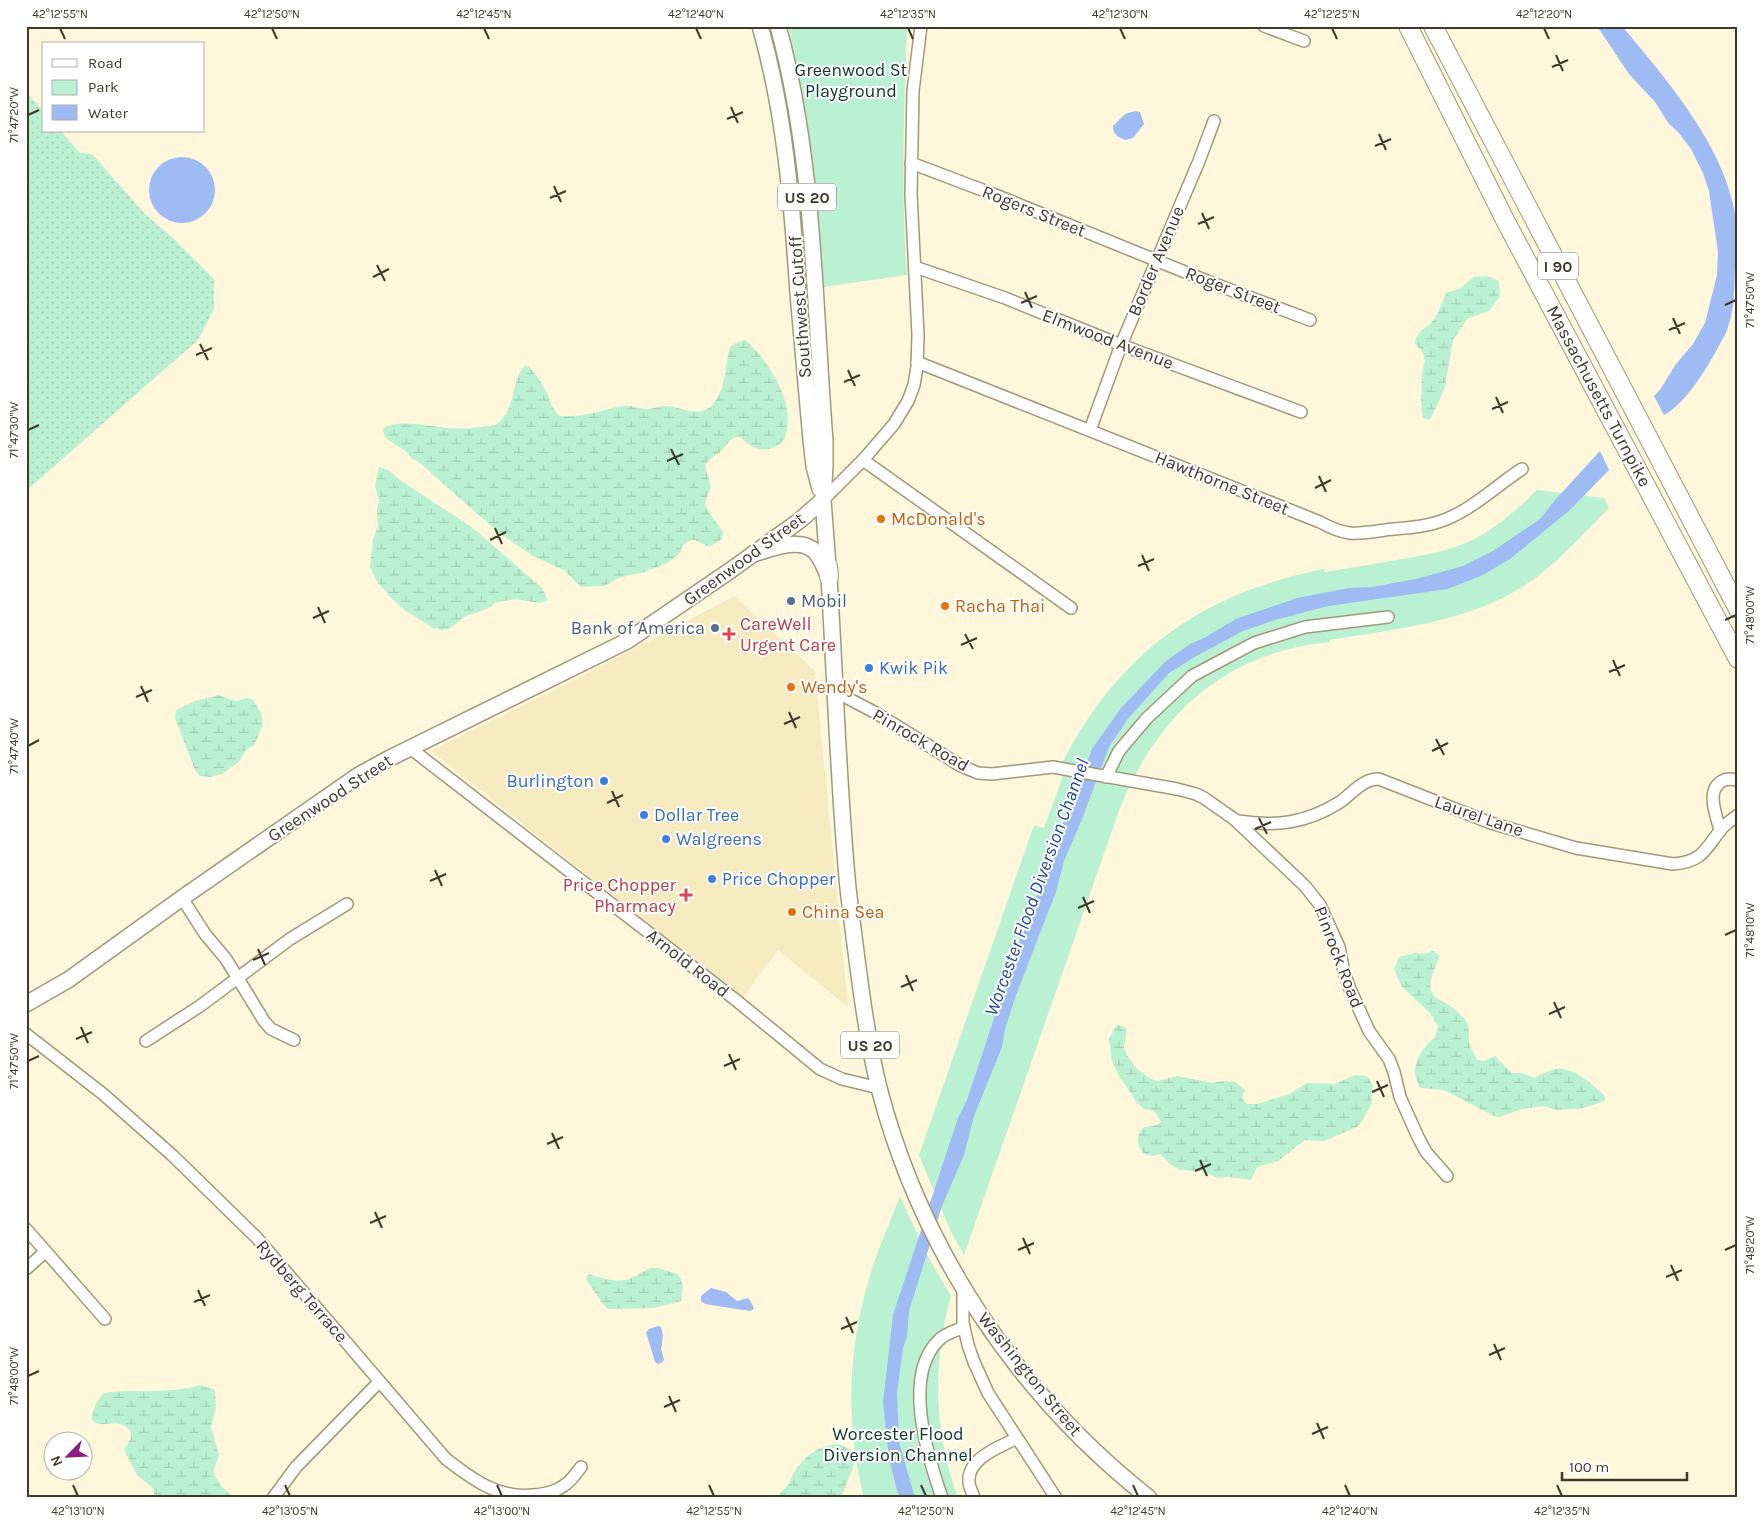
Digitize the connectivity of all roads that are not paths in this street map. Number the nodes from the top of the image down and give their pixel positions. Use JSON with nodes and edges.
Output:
{"nodes":[{"id":1,"x":760,"y":26,"type":"edge"},
{"id":2,"x":778,"y":26,"type":"edge"},
{"id":3,"x":921,"y":26,"type":"edge"},
{"id":4,"x":1264,"y":26,"type":"edge"},
{"id":5,"x":1408,"y":26,"type":"edge"},
{"id":6,"x":1433,"y":26,"type":"edge"},
{"id":7,"x":1304,"y":41,"type":"dead end"},
{"id":8,"x":1214,"y":121,"type":"dead end"},
{"id":9,"x":912,"y":163,"type":"junction"},
{"id":10,"x":1156,"y":260,"type":"junction"},
{"id":11,"x":915,"y":266,"type":"junction"},
{"id":12,"x":1310,"y":320,"type":"dead end"},
{"id":13,"x":1121,"y":345,"type":"junction"},
{"id":14,"x":917,"y":362,"type":"junction"},
{"id":15,"x":1301,"y":412,"type":"dead end"},
{"id":16,"x":1090,"y":430,"type":"junction"},
{"id":17,"x":863,"y":460,"type":"junction"},
{"id":18,"x":1522,"y":469,"type":"dead end"},
{"id":19,"x":823,"y":500,"type":"junction"},
{"id":20,"x":753,"y":554,"type":"junction"},
{"id":21,"x":828,"y":571,"type":"junction"},
{"id":22,"x":1072,"y":608,"type":"dead end"},
{"id":23,"x":1738,"y":609,"type":"edge"},
{"id":24,"x":1388,"y":617,"type":"dead end"},
{"id":25,"x":1738,"y":658,"type":"edge"},
{"id":26,"x":836,"y":692,"type":"junction"},
{"id":27,"x":410,"y":748,"type":"junction"},
{"id":28,"x":1104,"y":776,"type":"junction"},
{"id":29,"x":1738,"y":780,"type":"edge"},
{"id":30,"x":1738,"y":815,"type":"edge"},
{"id":31,"x":1236,"y":821,"type":"junction"},
{"id":32,"x":1720,"y":831,"type":"junction"},
{"id":33,"x":845,"y":855,"type":"joint"},
{"id":34,"x":182,"y":898,"type":"junction"},
{"id":35,"x":347,"y":904,"type":"dead end"},
{"id":36,"x":238,"y":977,"type":"junction"},
{"id":37,"x":26,"y":1004,"type":"edge"},
{"id":38,"x":26,"y":1034,"type":"edge"},
{"id":39,"x":294,"y":1040,"type":"dead end"},
{"id":40,"x":146,"y":1041,"type":"dead end"},
{"id":41,"x":880,"y":1088,"type":"junction"},
{"id":42,"x":1447,"y":1176,"type":"dead end"},
{"id":43,"x":26,"y":1229,"type":"edge"},
{"id":44,"x":45,"y":1252,"type":"junction"},
{"id":45,"x":26,"y":1269,"type":"edge"},
{"id":46,"x":960,"y":1282,"type":"junction"},
{"id":47,"x":105,"y":1319,"type":"dead end"},
{"id":48,"x":964,"y":1327,"type":"junction"},
{"id":49,"x":379,"y":1382,"type":"junction"},
{"id":50,"x":1017,"y":1438,"type":"junction"},
{"id":51,"x":582,"y":1467,"type":"dead end"},
{"id":52,"x":273,"y":1498,"type":"edge"},
{"id":53,"x":942,"y":1498,"type":"edge"},
{"id":54,"x":974,"y":1498,"type":"edge"},
{"id":55,"x":1056,"y":1498,"type":"edge"},
{"id":56,"x":1149,"y":1498,"type":"edge"}],
"edges":[{"from":1,"to":19,"type":"main road","name":"Southwest Cutoff","number":"US 20"},
{"from":2,"to":19,"type":"main road","name":"Southwest Cutoff","number":"US 20"},
{"from":3,"to":9,"type":"street","name":"Greenwood Street"},
{"from":4,"to":7,"type":"street"},
{"from":5,"to":25,"type":"highway","name":"Massachusetts Turnpike","number":"I 90"},
{"from":6,"to":23,"type":"highway","name":"Massachusetts Turnpike","number":"I 90"},
{"from":8,"to":10,"type":"street","name":"Border Avenue"},
{"from":9,"to":10,"type":"street","name":"Rogers Street"},
{"from":9,"to":11,"type":"street","name":"Greenwood Street"},
{"from":10,"to":12,"type":"street","name":"Roger Street"},
{"from":10,"to":13,"type":"street","name":"Border Avenue"},
{"from":11,"to":13,"type":"street","name":"Elmwood Avenue"},
{"from":11,"to":14,"type":"street","name":"Greenwood Street"},
{"from":13,"to":15,"type":"street","name":"Elmwood Avenue"},
{"from":13,"to":16,"type":"street","name":"Border Avenue"},
{"from":14,"to":16,"type":"street","name":"Hawthorne Street"},
{"from":14,"to":17,"type":"street","name":"Greenwood Street"},
{"from":16,"to":18,"type":"street","name":"Hawthorne Street"},
{"from":17,"to":19,"type":"street","name":"Greenwood Street"},
{"from":17,"to":22,"type":"street"},
{"from":19,"to":20,"type":"main road","name":"Greenwood Street"},
{"from":19,"to":21,"type":"main road","name":"Southwest Cutoff","number":"US 20"},
{"from":20,"to":21,"type":"main road"},
{"from":20,"to":27,"type":"main road","name":"Greenwood Street"},
{"from":21,"to":26,"type":"main road","name":"Southwest Cutoff","number":"US 20"},
{"from":24,"to":28,"type":"street"},
{"from":26,"to":28,"type":"street","name":"Pinrock Road"},
{"from":26,"to":33,"type":"main road","name":"Southwest Cutoff","number":"US 20"},
{"from":27,"to":34,"type":"main road","name":"Greenwood Street"},
{"from":27,"to":41,"type":"street","name":"Arnold Road"},
{"from":28,"to":31,"type":"street","name":"Pinrock Road"},
{"from":29,"to":32,"type":"street"},
{"from":30,"to":32,"type":"street","name":"Laurel Lane"},
{"from":31,"to":32,"type":"street","name":"Laurel Lane"},
{"from":31,"to":42,"type":"street","name":"Pinrock Road"},
{"from":33,"to":41,"type":"main road","name":"Washington Street","number":"US 20"},
{"from":34,"to":36,"type":"street"},
{"from":34,"to":37,"type":"main road","name":"Greenwood Street"},
{"from":35,"to":36,"type":"street"},
{"from":36,"to":39,"type":"street"},
{"from":36,"to":40,"type":"street"},
{"from":38,"to":49,"type":"street","name":"Rydberg Terrace"},
{"from":41,"to":46,"type":"main road","name":"Washington Street","number":"US 20"},
{"from":43,"to":44,"type":"street"},
{"from":44,"to":45,"type":"street"},
{"from":44,"to":47,"type":"street"},
{"from":46,"to":48,"type":"street"},
{"from":46,"to":56,"type":"main road","name":"Washington Street","number":"US 20"},
{"from":48,"to":50,"type":"street"},
{"from":48,"to":53,"type":"street"},
{"from":49,"to":51,"type":"street","name":"Rydberg Terrace"},
{"from":49,"to":52,"type":"street"},
{"from":50,"to":54,"type":"street"},
{"from":50,"to":55,"type":"street"}]}
